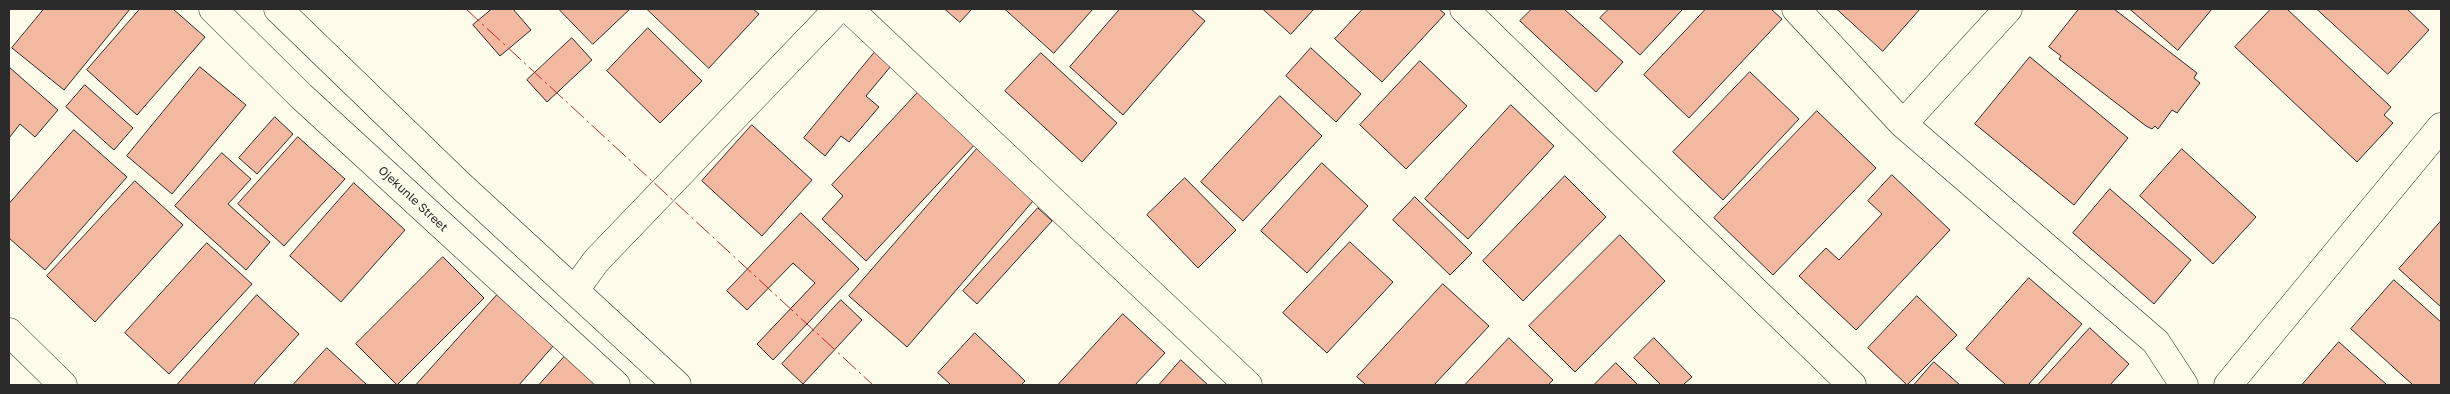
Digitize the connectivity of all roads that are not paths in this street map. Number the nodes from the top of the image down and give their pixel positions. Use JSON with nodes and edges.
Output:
{"nodes":[{"id":1,"x":213,"y":9,"type":"edge"},
{"id":2,"x":838,"y":9,"type":"edge"},
{"id":3,"x":849,"y":9,"type":"edge"},
{"id":4,"x":1464,"y":9,"type":"edge"},
{"id":5,"x":1796,"y":9,"type":"edge"},
{"id":6,"x":2008,"y":9,"type":"edge"},
{"id":7,"x":292,"y":13,"type":"edge"},
{"id":8,"x":1903,"y":124,"type":"junction"},
{"id":9,"x":2441,"y":128,"type":"edge"},
{"id":10,"x":575,"y":290,"type":"junction"},
{"id":11,"x":9,"y":332,"type":"edge"},
{"id":12,"x":63,"y":385,"type":"edge"},
{"id":13,"x":616,"y":385,"type":"edge"},
{"id":14,"x":677,"y":385,"type":"edge"},
{"id":15,"x":1248,"y":385,"type":"edge"},
{"id":16,"x":1852,"y":385,"type":"edge"},
{"id":17,"x":2184,"y":385,"type":"edge"},
{"id":18,"x":2228,"y":385,"type":"edge"}],
"edges":[{"from":1,"to":13,"type":"street","name":"Ojekunle Street"},
{"from":2,"to":10,"type":"street"},
{"from":3,"to":15,"type":"street"},
{"from":4,"to":16,"type":"street"},
{"from":5,"to":8,"type":"street"},
{"from":6,"to":8,"type":"street"},
{"from":7,"to":10,"type":"street"},
{"from":8,"to":17,"type":"street"},
{"from":9,"to":18,"type":"street"},
{"from":10,"to":14,"type":"street"},
{"from":11,"to":12,"type":"street"}]}
